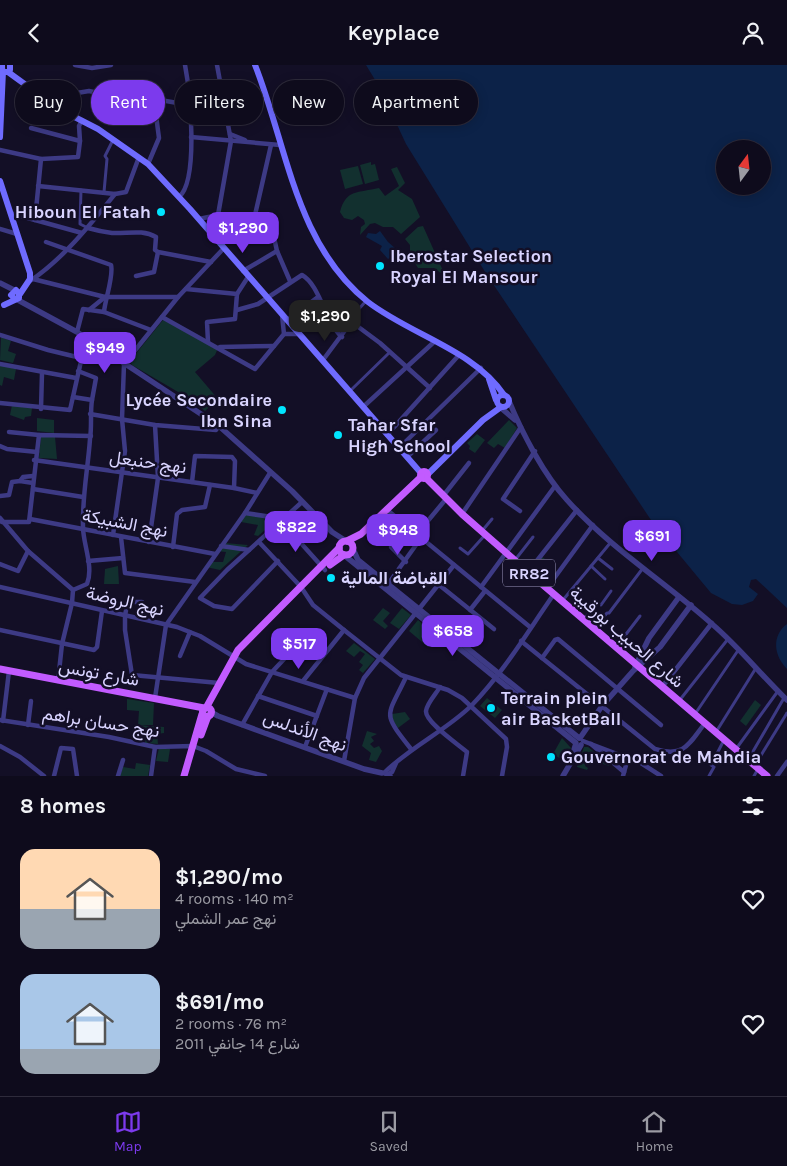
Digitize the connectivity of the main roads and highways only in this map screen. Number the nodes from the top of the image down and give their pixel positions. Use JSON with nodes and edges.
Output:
{"nodes":[{"id":1,"x":254,"y":65,"type":"edge"},
{"id":2,"x":6,"y":70,"type":"edge"},
{"id":3,"x":15,"y":80,"type":"edge"},
{"id":4,"x":19,"y":80,"type":"edge"},
{"id":5,"x":4,"y":86,"type":"junction"},
{"id":6,"x":81,"y":120,"type":"edge"},
{"id":7,"x":0,"y":137,"type":"edge"},
{"id":8,"x":0,"y":181,"type":"edge"},
{"id":9,"x":2,"y":307,"type":"edge"},
{"id":10,"x":483,"y":371,"type":"junction"},
{"id":11,"x":504,"y":395,"type":"junction"},
{"id":12,"x":496,"y":400,"type":"junction"},
{"id":13,"x":501,"y":407,"type":"junction"},
{"id":14,"x":483,"y":420,"type":"junction"},
{"id":15,"x":424,"y":475,"type":"junction"},
{"id":16,"x":361,"y":534,"type":"junction"},
{"id":17,"x":343,"y":544,"type":"junction"},
{"id":18,"x":353,"y":548,"type":"junction"},
{"id":19,"x":344,"y":555,"type":"junction"},
{"id":20,"x":323,"y":568,"type":"junction"},
{"id":21,"x":235,"y":658,"type":"junction"},
{"id":22,"x":0,"y":669,"type":"edge"},
{"id":23,"x":207,"y":712,"type":"junction"},
{"id":24,"x":195,"y":747,"type":"junction"},
{"id":25,"x":184,"y":776,"type":"edge"},
{"id":26,"x":189,"y":776,"type":"edge"},
{"id":27,"x":767,"y":776,"type":"edge"}],
"edges":[{"from":1,"to":10,"type":"main road"},
{"from":2,"to":4,"type":"main road","name":"شارع الحبيب بورقيبة","number":"RR82"},
{"from":2,"to":5,"type":"main road"},
{"from":3,"to":5,"type":"main road"},
{"from":5,"to":7,"type":"main road"},
{"from":6,"to":15,"type":"main road","name":"شارع الحبيب بورقيبة","number":"RR82"},
{"from":8,"to":9,"type":"main road"},
{"from":10,"to":11,"type":"main road"},
{"from":10,"to":12,"type":"main road"},
{"from":11,"to":12,"type":"main road"},
{"from":11,"to":13,"type":"main road"},
{"from":12,"to":13,"type":"main road"},
{"from":12,"to":14,"type":"main road"},
{"from":13,"to":14,"type":"main road"},
{"from":14,"to":15,"type":"main road"},
{"from":15,"to":16,"type":"main road"},
{"from":15,"to":27,"type":"main road","name":"شارع الحبيب بورقيبة","number":"RR82"},
{"from":16,"to":17,"type":"main road"},
{"from":16,"to":18,"type":"main road"},
{"from":17,"to":18,"type":"main road"},
{"from":17,"to":19,"type":"main road"},
{"from":17,"to":20,"type":"main road"},
{"from":18,"to":19,"type":"main road"},
{"from":19,"to":20,"type":"main road"},
{"from":20,"to":21,"type":"main road"},
{"from":21,"to":23,"type":"main road"},
{"from":21,"to":23,"type":"main road"},
{"from":22,"to":23,"type":"main road","name":"شارع تونس"},
{"from":23,"to":24,"type":"main road"},
{"from":24,"to":25,"type":"main road"},
{"from":24,"to":26,"type":"main road"}]}
